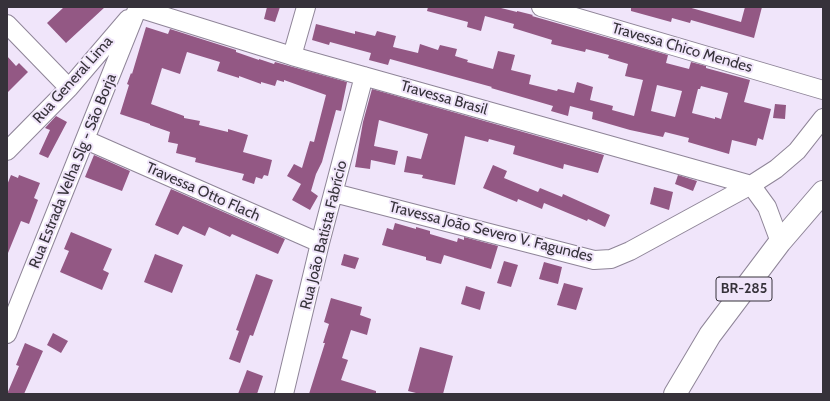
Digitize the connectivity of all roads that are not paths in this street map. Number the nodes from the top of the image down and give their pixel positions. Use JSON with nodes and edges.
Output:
{"nodes":[{"id":1,"x":138,"y":7,"type":"edge"},
{"id":2,"x":306,"y":7,"type":"edge"},
{"id":3,"x":541,"y":7,"type":"edge"},
{"id":4,"x":7,"y":24,"type":"edge"},
{"id":5,"x":292,"y":56,"type":"junction"},
{"id":6,"x":364,"y":76,"type":"junction"},
{"id":7,"x":69,"y":88,"type":"junction"},
{"id":8,"x":823,"y":90,"type":"edge"},
{"id":9,"x":823,"y":118,"type":"edge"},
{"id":10,"x":86,"y":140,"type":"junction"},
{"id":11,"x":7,"y":151,"type":"edge"},
{"id":12,"x":751,"y":185,"type":"junction"},
{"id":13,"x":823,"y":192,"type":"edge"},
{"id":14,"x":334,"y":193,"type":"junction"},
{"id":15,"x":780,"y":242,"type":"junction"},
{"id":16,"x":320,"y":243,"type":"junction"},
{"id":17,"x":7,"y":334,"type":"edge"},
{"id":18,"x":284,"y":394,"type":"edge"},
{"id":19,"x":675,"y":394,"type":"edge"}],
"edges":[{"from":1,"to":5,"type":"street","name":"Travessa Brasil"},
{"from":1,"to":7,"type":"street","name":"Rua General Lima"},
{"from":1,"to":10,"type":"street","name":"Rua Estrada Velha Slg - São Borja"},
{"from":2,"to":5,"type":"street"},
{"from":3,"to":8,"type":"street","name":"Travessa Chico Mendes"},
{"from":4,"to":7,"type":"street"},
{"from":5,"to":6,"type":"street","name":"Travessa Brasil"},
{"from":6,"to":12,"type":"street","name":"Travessa Brasil"},
{"from":6,"to":14,"type":"street","name":"Rua João Batista Fabrício"},
{"from":7,"to":11,"type":"street","name":"Rua General Lima"},
{"from":9,"to":12,"type":"street","name":"Travessa João Severo V. Fagundes"},
{"from":10,"to":16,"type":"street","name":"Travessa Otto Flach"},
{"from":10,"to":17,"type":"street","name":"Rua Estrada Velha Slg - São Borja"},
{"from":12,"to":14,"type":"street","name":"Travessa João Severo V. Fagundes"},
{"from":12,"to":15,"type":"street"},
{"from":13,"to":15,"type":"highway","number":"BR-285"},
{"from":14,"to":16,"type":"street","name":"Rua João Batista Fabrício"},
{"from":15,"to":19,"type":"highway","number":"BR-285"},
{"from":16,"to":18,"type":"street","name":"Rua João Batista Fabrício"}]}
